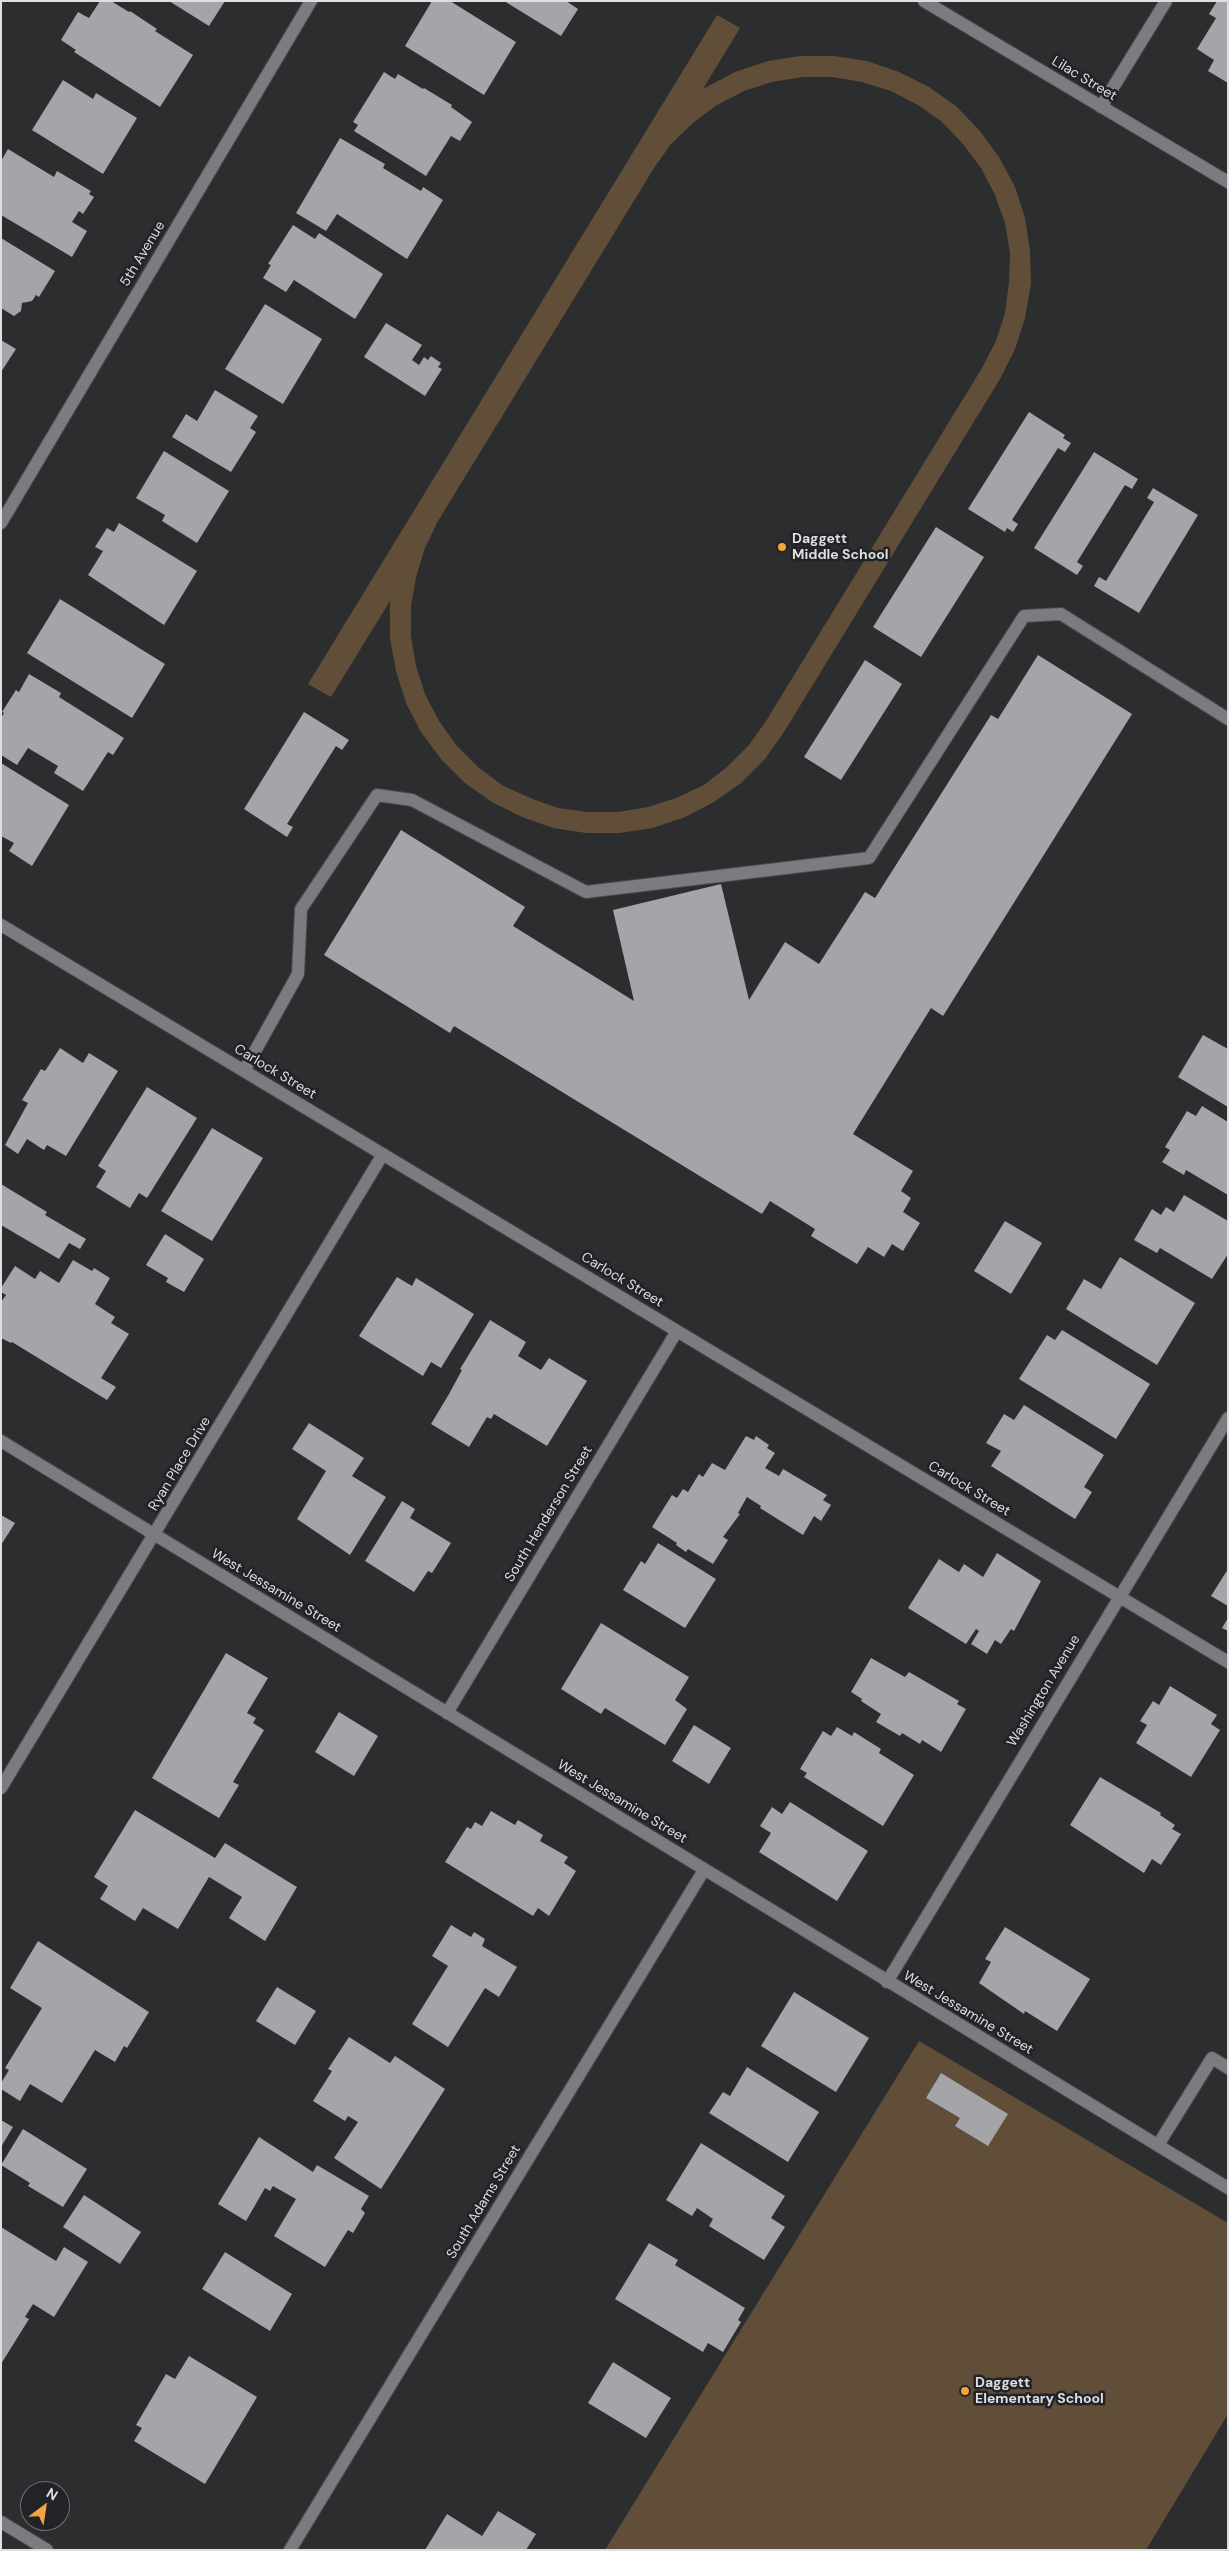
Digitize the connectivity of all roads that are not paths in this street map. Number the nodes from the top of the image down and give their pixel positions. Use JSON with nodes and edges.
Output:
{"nodes":[{"id":1,"x":311,"y":1,"type":"edge"},
{"id":2,"x":924,"y":1,"type":"edge"},
{"id":3,"x":1166,"y":1,"type":"edge"},
{"id":4,"x":1101,"y":107,"type":"junction"},
{"id":5,"x":1228,"y":182,"type":"edge"},
{"id":6,"x":1,"y":522,"type":"edge"},
{"id":7,"x":1228,"y":719,"type":"edge"},
{"id":8,"x":1,"y":925,"type":"edge"},
{"id":9,"x":244,"y":1071,"type":"junction"},
{"id":10,"x":383,"y":1154,"type":"junction"},
{"id":11,"x":677,"y":1331,"type":"junction"},
{"id":12,"x":1228,"y":1418,"type":"edge"},
{"id":13,"x":1,"y":1441,"type":"edge"},
{"id":14,"x":155,"y":1535,"type":"junction"},
{"id":15,"x":1118,"y":1596,"type":"junction"},
{"id":16,"x":1228,"y":1662,"type":"edge"},
{"id":17,"x":447,"y":1713,"type":"junction"},
{"id":18,"x":1,"y":1788,"type":"edge"},
{"id":19,"x":704,"y":1870,"type":"junction"},
{"id":20,"x":887,"y":1982,"type":"junction"},
{"id":21,"x":1228,"y":2068,"type":"edge"},
{"id":22,"x":1158,"y":2146,"type":"junction"},
{"id":23,"x":1228,"y":2188,"type":"edge"},
{"id":24,"x":1,"y":2522,"type":"edge"},
{"id":25,"x":47,"y":2550,"type":"edge"},
{"id":26,"x":290,"y":2550,"type":"edge"}],
"edges":[{"from":1,"to":6,"type":"street","name":"5th Avenue"},
{"from":2,"to":4,"type":"street","name":"Lilac Street"},
{"from":3,"to":4,"type":"street"},
{"from":4,"to":5,"type":"street","name":"Lilac Street"},
{"from":7,"to":9,"type":"street"},
{"from":8,"to":9,"type":"street","name":"Carlock Street"},
{"from":9,"to":10,"type":"street","name":"Carlock Street"},
{"from":10,"to":11,"type":"street","name":"Carlock Street"},
{"from":10,"to":14,"type":"street","name":"Ryan Place Drive"},
{"from":11,"to":15,"type":"street","name":"Carlock Street"},
{"from":11,"to":17,"type":"street","name":"South Henderson Street"},
{"from":12,"to":15,"type":"street","name":"Washington Avenue"},
{"from":13,"to":14,"type":"street","name":"West Jessamine Street"},
{"from":14,"to":17,"type":"street","name":"West Jessamine Street"},
{"from":14,"to":18,"type":"street","name":"Ryan Place Drive"},
{"from":15,"to":16,"type":"street","name":"Carlock Street"},
{"from":15,"to":20,"type":"street","name":"Washington Avenue"},
{"from":17,"to":19,"type":"street","name":"West Jessamine Street"},
{"from":19,"to":20,"type":"street","name":"West Jessamine Street"},
{"from":19,"to":26,"type":"street","name":"South Adams Street"},
{"from":20,"to":22,"type":"street","name":"West Jessamine Street"},
{"from":21,"to":22,"type":"street"},
{"from":22,"to":23,"type":"street","name":"West Jessamine Street"},
{"from":24,"to":25,"type":"street"}]}
